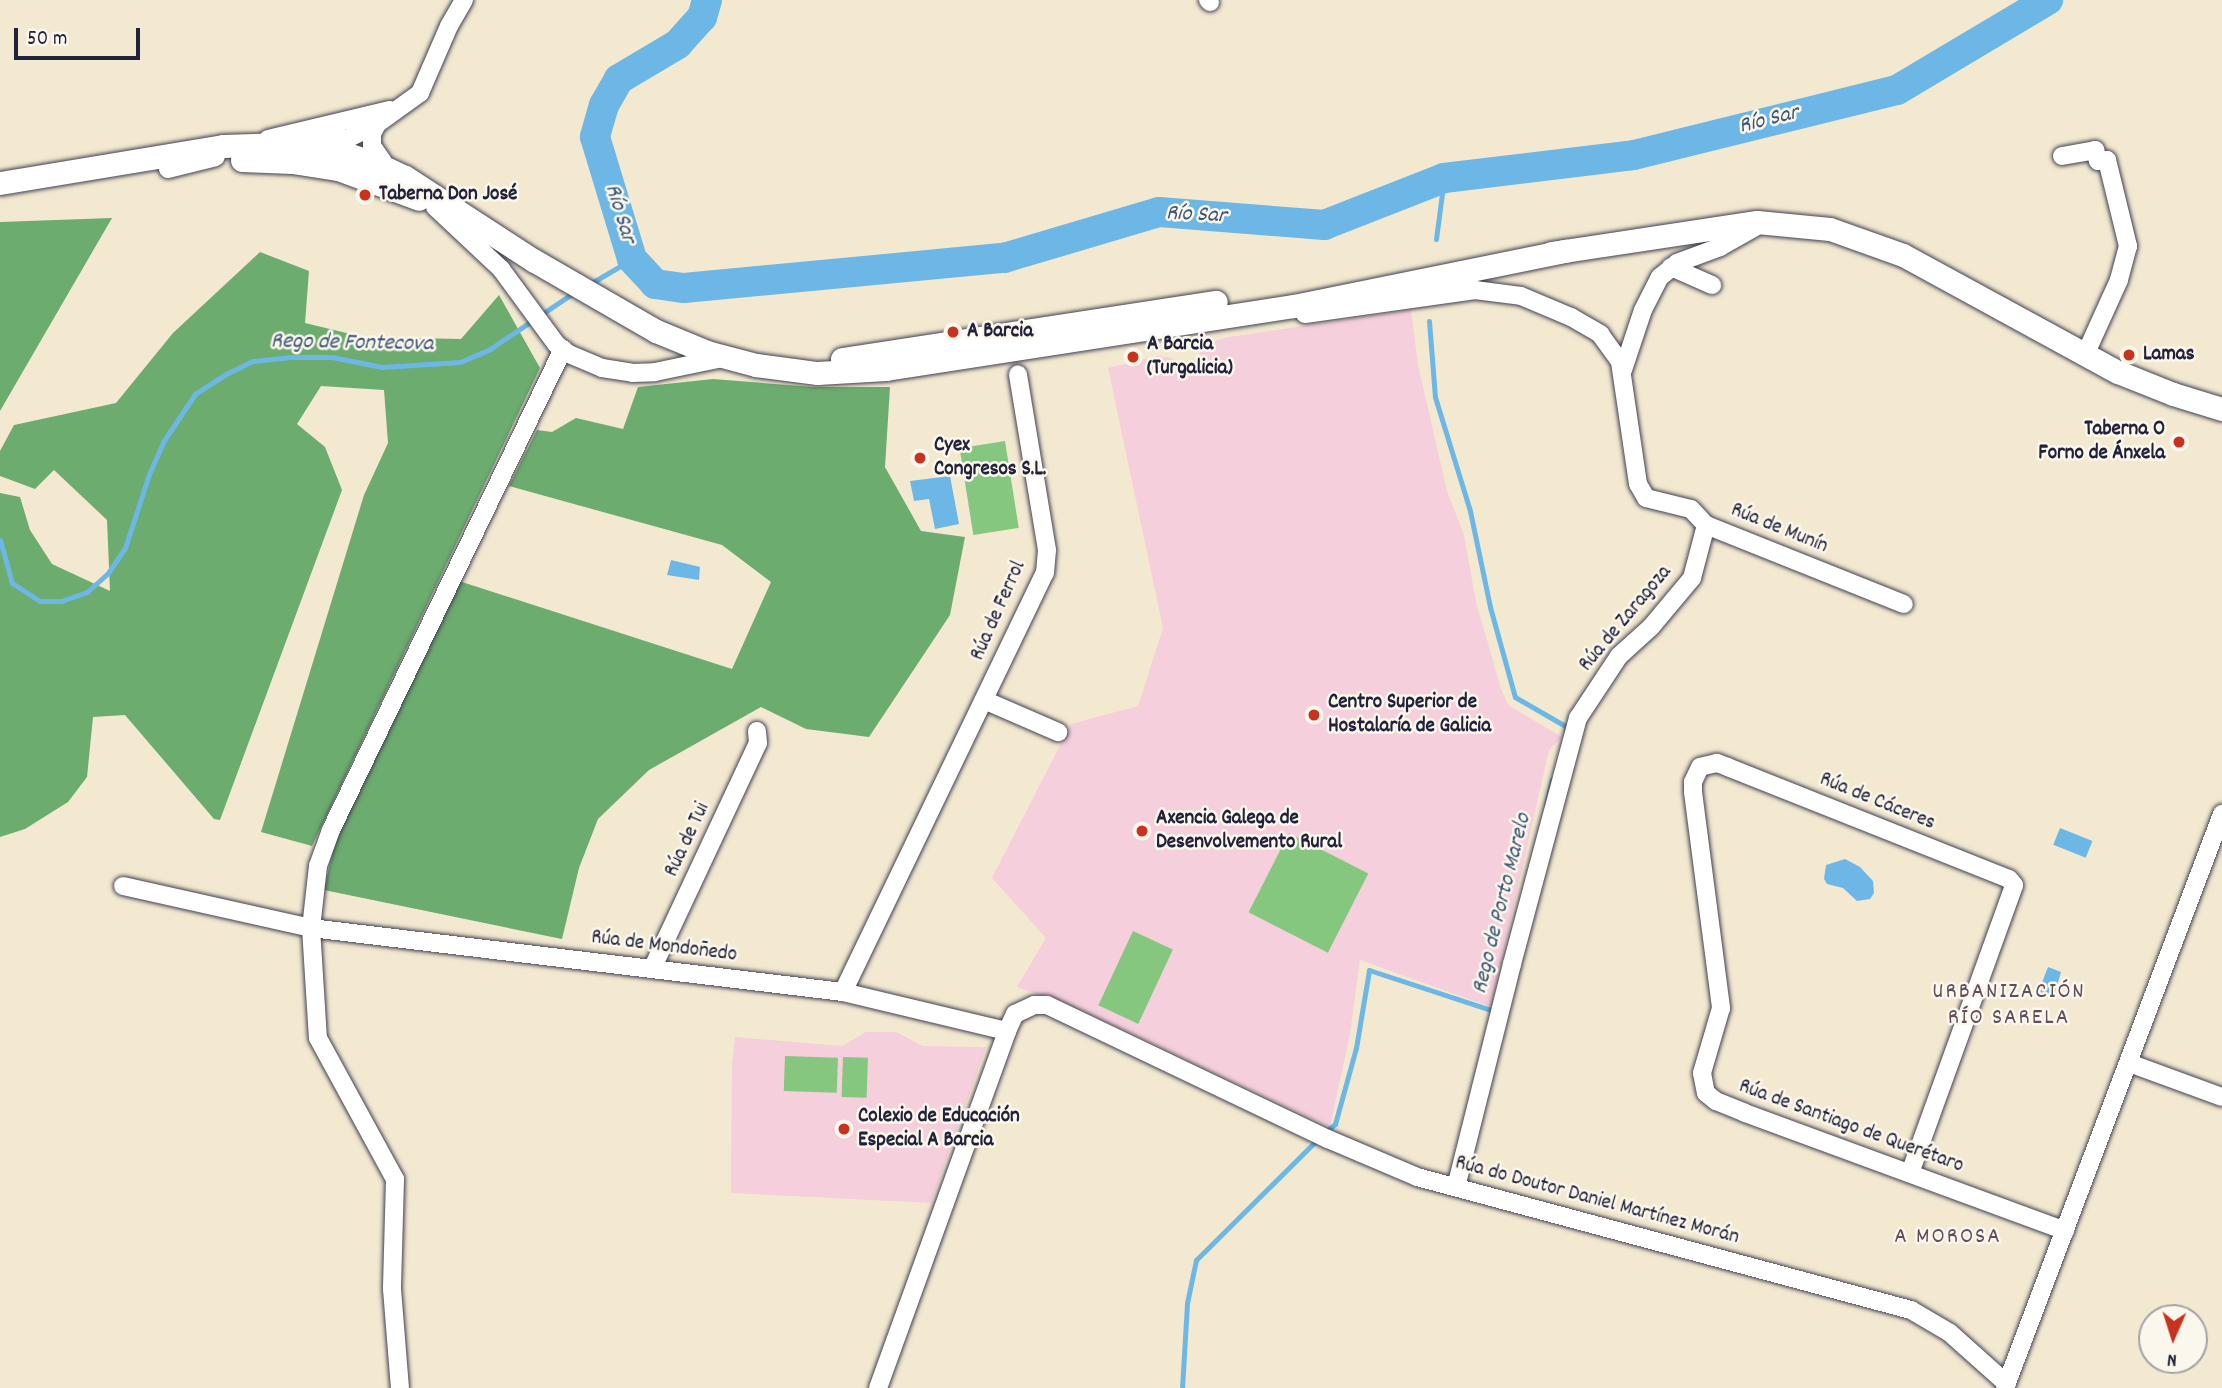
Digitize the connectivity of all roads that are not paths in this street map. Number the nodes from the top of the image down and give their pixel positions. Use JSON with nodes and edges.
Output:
{"nodes":[{"id":1,"x":464,"y":0,"type":"edge"},
{"id":2,"x":397,"y":108,"type":"junction"},
{"id":3,"x":377,"y":124,"type":"junction"},
{"id":4,"x":333,"y":140,"type":"junction"},
{"id":5,"x":241,"y":145,"type":"junction"},
{"id":6,"x":2062,"y":156,"type":"dead end"},
{"id":7,"x":383,"y":162,"type":"junction"},
{"id":8,"x":168,"y":169,"type":"junction"},
{"id":9,"x":405,"y":177,"type":"junction"},
{"id":10,"x":0,"y":183,"type":"edge"},
{"id":11,"x":0,"y":198,"type":"edge"},
{"id":12,"x":427,"y":203,"type":"junction"},
{"id":13,"x":1763,"y":223,"type":"junction"},
{"id":14,"x":1565,"y":251,"type":"junction"},
{"id":15,"x":524,"y":254,"type":"junction"},
{"id":16,"x":1506,"y":265,"type":"junction"},
{"id":17,"x":1671,"y":267,"type":"junction"},
{"id":18,"x":1712,"y":285,"type":"dead end"},
{"id":19,"x":1521,"y":296,"type":"junction"},
{"id":20,"x":1220,"y":318,"type":"junction"},
{"id":21,"x":563,"y":349,"type":"junction"},
{"id":22,"x":2085,"y":355,"type":"junction"},
{"id":23,"x":726,"y":357,"type":"junction"},
{"id":24,"x":1623,"y":370,"type":"junction"},
{"id":25,"x":1018,"y":374,"type":"dead end"},
{"id":26,"x":2184,"y":397,"type":"junction"},
{"id":27,"x":2222,"y":401,"type":"edge"},
{"id":28,"x":2222,"y":409,"type":"edge"},
{"id":29,"x":1706,"y":525,"type":"junction"},
{"id":30,"x":1904,"y":604,"type":"dead end"},
{"id":31,"x":984,"y":700,"type":"junction"},
{"id":32,"x":757,"y":731,"type":"dead end"},
{"id":33,"x":1058,"y":732,"type":"dead end"},
{"id":34,"x":1707,"y":764,"type":"joint"},
{"id":35,"x":2222,"y":814,"type":"edge"},
{"id":36,"x":123,"y":886,"type":"dead end"},
{"id":37,"x":311,"y":928,"type":"junction"},
{"id":38,"x":653,"y":967,"type":"junction"},
{"id":39,"x":843,"y":992,"type":"junction"},
{"id":40,"x":1007,"y":1031,"type":"junction"},
{"id":41,"x":2129,"y":1063,"type":"junction"},
{"id":42,"x":2222,"y":1097,"type":"edge"},
{"id":43,"x":1910,"y":1173,"type":"junction"},
{"id":44,"x":1456,"y":1187,"type":"junction"},
{"id":45,"x":2065,"y":1231,"type":"junction"},
{"id":46,"x":2006,"y":1386,"type":"edge"},
{"id":47,"x":400,"y":1388,"type":"edge"},
{"id":48,"x":878,"y":1388,"type":"edge"}],
"edges":[{"from":1,"to":2,"type":"street"},
{"from":2,"to":3,"type":"street"},
{"from":2,"to":4,"type":"street"},
{"from":3,"to":4,"type":"street"},
{"from":3,"to":7,"type":"street"},
{"from":4,"to":5,"type":"main road"},
{"from":4,"to":5,"type":"street"},
{"from":4,"to":7,"type":"street"},
{"from":4,"to":8,"type":"street"},
{"from":4,"to":9,"type":"main road"},
{"from":4,"to":12,"type":"street"},
{"from":5,"to":10,"type":"main road"},
{"from":6,"to":22,"type":"street"},
{"from":7,"to":9,"type":"street"},
{"from":8,"to":11,"type":"main road"},
{"from":8,"to":12,"type":"main road"},
{"from":9,"to":15,"type":"main road"},
{"from":12,"to":15,"type":"main road"},
{"from":12,"to":21,"type":"street"},
{"from":13,"to":14,"type":"main road"},
{"from":13,"to":17,"type":"street"},
{"from":13,"to":22,"type":"main road"},
{"from":14,"to":16,"type":"main road"},
{"from":14,"to":23,"type":"main road"},
{"from":15,"to":23,"type":"main road"},
{"from":16,"to":19,"type":"street"},
{"from":16,"to":20,"type":"main road"},
{"from":17,"to":18,"type":"street"},
{"from":17,"to":24,"type":"street","name":"Rúa de Munín"},
{"from":19,"to":20,"type":"street","name":"Rúa de Munín"},
{"from":19,"to":24,"type":"street","name":"Rúa de Munín"},
{"from":20,"to":23,"type":"main road"},
{"from":21,"to":23,"type":"street"},
{"from":21,"to":37,"type":"street"},
{"from":22,"to":26,"type":"main road"},
{"from":24,"to":29,"type":"street","name":"Rúa de Munín"},
{"from":25,"to":31,"type":"street","name":"Rúa de Ferrol"},
{"from":26,"to":27,"type":"main road"},
{"from":26,"to":28,"type":"main road"},
{"from":29,"to":30,"type":"street","name":"Rúa de Munín"},
{"from":29,"to":44,"type":"street","name":"Rúa de Zaragoza"},
{"from":31,"to":33,"type":"street"},
{"from":31,"to":39,"type":"street","name":"Rúa de Ferrol"},
{"from":32,"to":38,"type":"street","name":"Rúa de Tui"},
{"from":34,"to":43,"type":"street","name":"Rúa de Santiago de Querétaro"},
{"from":34,"to":43,"type":"street","name":"Rúa de Cáceres"},
{"from":35,"to":41,"type":"street"},
{"from":36,"to":37,"type":"street","name":"Rúa de Mondoñedo"},
{"from":37,"to":38,"type":"street","name":"Rúa de Mondoñedo"},
{"from":37,"to":47,"type":"street"},
{"from":38,"to":39,"type":"street","name":"Rúa de Mondoñedo"},
{"from":39,"to":40,"type":"street","name":"Rúa de Mondoñedo"},
{"from":40,"to":44,"type":"street","name":"Rúa do Doutor Daniel Martínez Morán"},
{"from":40,"to":48,"type":"street"},
{"from":41,"to":42,"type":"street"},
{"from":41,"to":45,"type":"street"},
{"from":43,"to":45,"type":"street","name":"Rúa de Santiago de Querétaro"},
{"from":44,"to":46,"type":"street","name":"Rúa do Doutor Daniel Martínez Morán"},
{"from":45,"to":46,"type":"street"}]}
